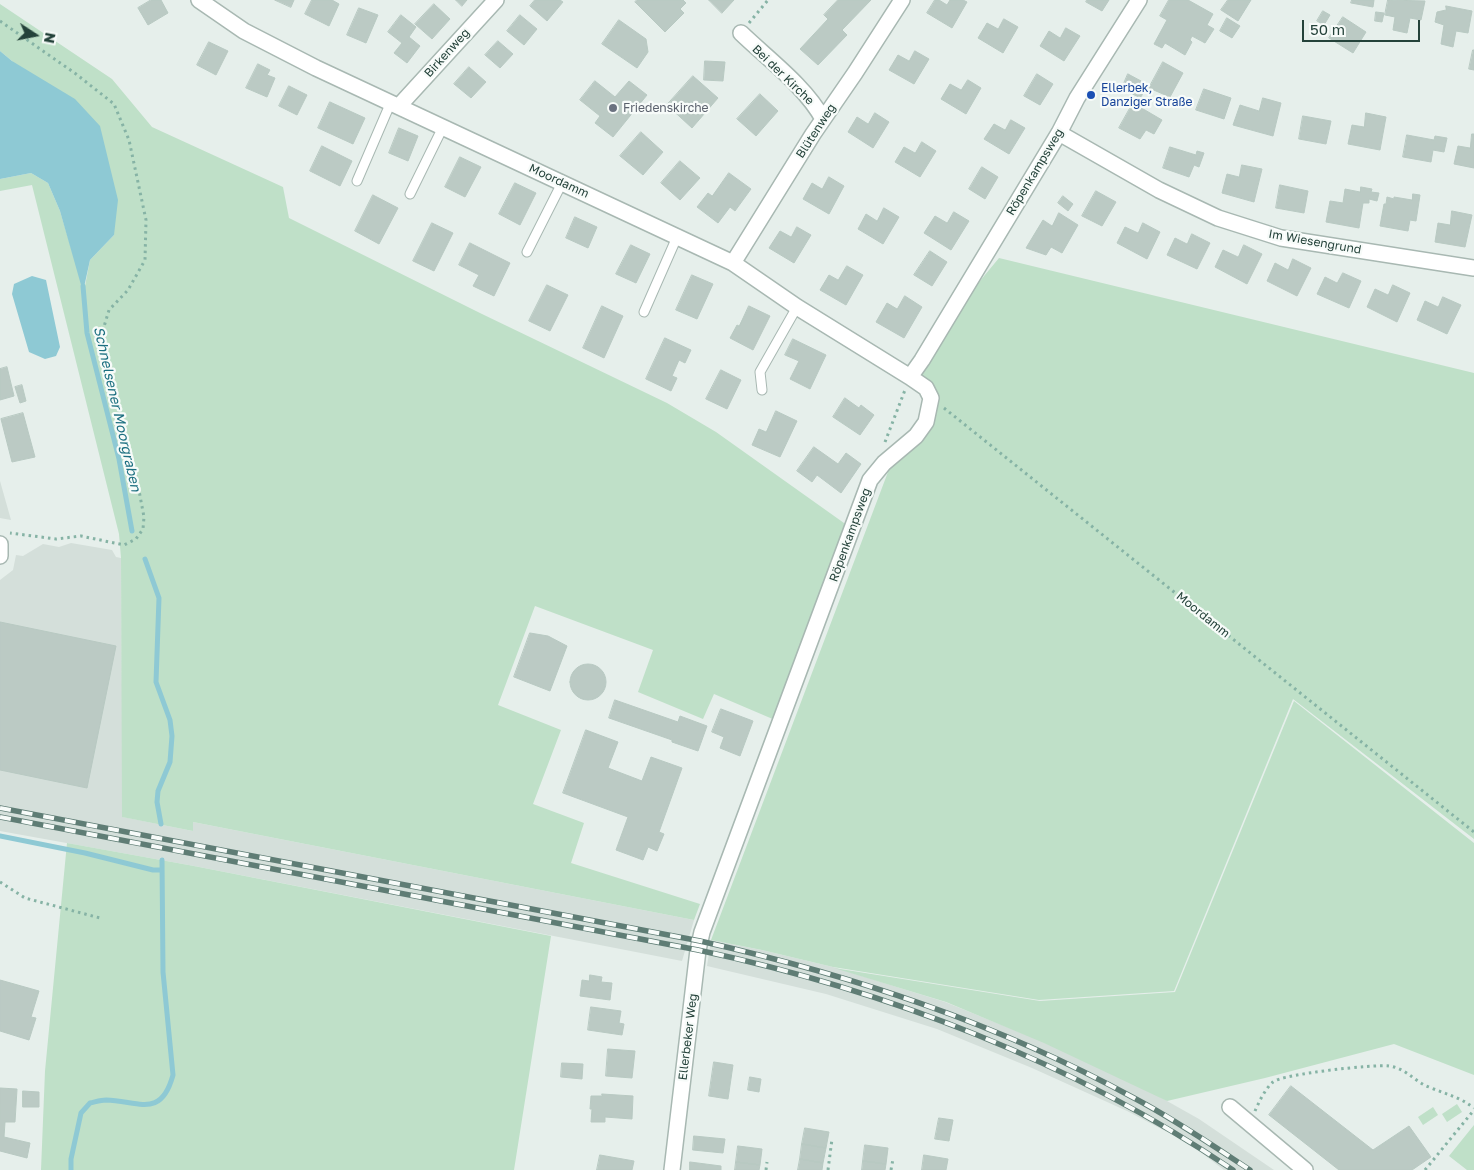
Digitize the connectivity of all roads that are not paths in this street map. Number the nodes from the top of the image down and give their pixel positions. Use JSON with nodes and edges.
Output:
{"nodes":[{"id":1,"x":199,"y":0,"type":"edge"},
{"id":2,"x":496,"y":0,"type":"edge"},
{"id":3,"x":902,"y":0,"type":"edge"},
{"id":4,"x":1139,"y":0,"type":"edge"},
{"id":5,"x":740,"y":33,"type":"road end"},
{"id":6,"x":395,"y":104,"type":"junction"},
{"id":7,"x":823,"y":119,"type":"junction"},
{"id":8,"x":443,"y":127,"type":"junction"},
{"id":9,"x":1059,"y":134,"type":"junction"},
{"id":10,"x":357,"y":181,"type":"dead end"},
{"id":11,"x":562,"y":183,"type":"junction"},
{"id":12,"x":410,"y":194,"type":"dead end"},
{"id":13,"x":677,"y":237,"type":"junction"},
{"id":14,"x":527,"y":252,"type":"dead end"},
{"id":15,"x":733,"y":264,"type":"junction"},
{"id":16,"x":1474,"y":268,"type":"edge"},
{"id":17,"x":797,"y":307,"type":"junction"},
{"id":18,"x":644,"y":312,"type":"dead end"},
{"id":19,"x":910,"y":377,"type":"junction"},
{"id":20,"x":762,"y":390,"type":"dead end"},
{"id":21,"x":3,"y":539,"type":"edge"},
{"id":22,"x":0,"y":556,"type":"edge"},
{"id":23,"x":712,"y":905,"type":"joint"},
{"id":24,"x":1230,"y":1107,"type":"dead end"},
{"id":25,"x":672,"y":1170,"type":"edge"},
{"id":26,"x":1305,"y":1170,"type":"edge"}],
"edges":[{"from":1,"to":6,"type":"street","name":"Moordamm"},
{"from":2,"to":6,"type":"street","name":"Birkenweg"},
{"from":3,"to":7,"type":"street","name":"Blütenweg"},
{"from":4,"to":9,"type":"street","name":"Röpenkampsweg"},
{"from":5,"to":7,"type":"street","name":"Bei der Kirche"},
{"from":6,"to":8,"type":"street","name":"Moordamm"},
{"from":6,"to":10,"type":"lane"},
{"from":7,"to":15,"type":"street","name":"Blütenweg"},
{"from":8,"to":11,"type":"street","name":"Moordamm"},
{"from":8,"to":12,"type":"lane"},
{"from":9,"to":16,"type":"street","name":"Im Wiesengrund"},
{"from":9,"to":19,"type":"street","name":"Röpenkampsweg"},
{"from":11,"to":13,"type":"street","name":"Moordamm"},
{"from":11,"to":14,"type":"lane"},
{"from":13,"to":15,"type":"street","name":"Moordamm"},
{"from":13,"to":18,"type":"lane"},
{"from":15,"to":17,"type":"street","name":"Moordamm"},
{"from":17,"to":19,"type":"street","name":"Moordamm"},
{"from":17,"to":20,"type":"lane"},
{"from":19,"to":23,"type":"street","name":"Röpenkampsweg"},
{"from":21,"to":22,"type":"street"},
{"from":23,"to":25,"type":"street","name":"Ellerbeker Weg"},
{"from":24,"to":26,"type":"street"}]}
